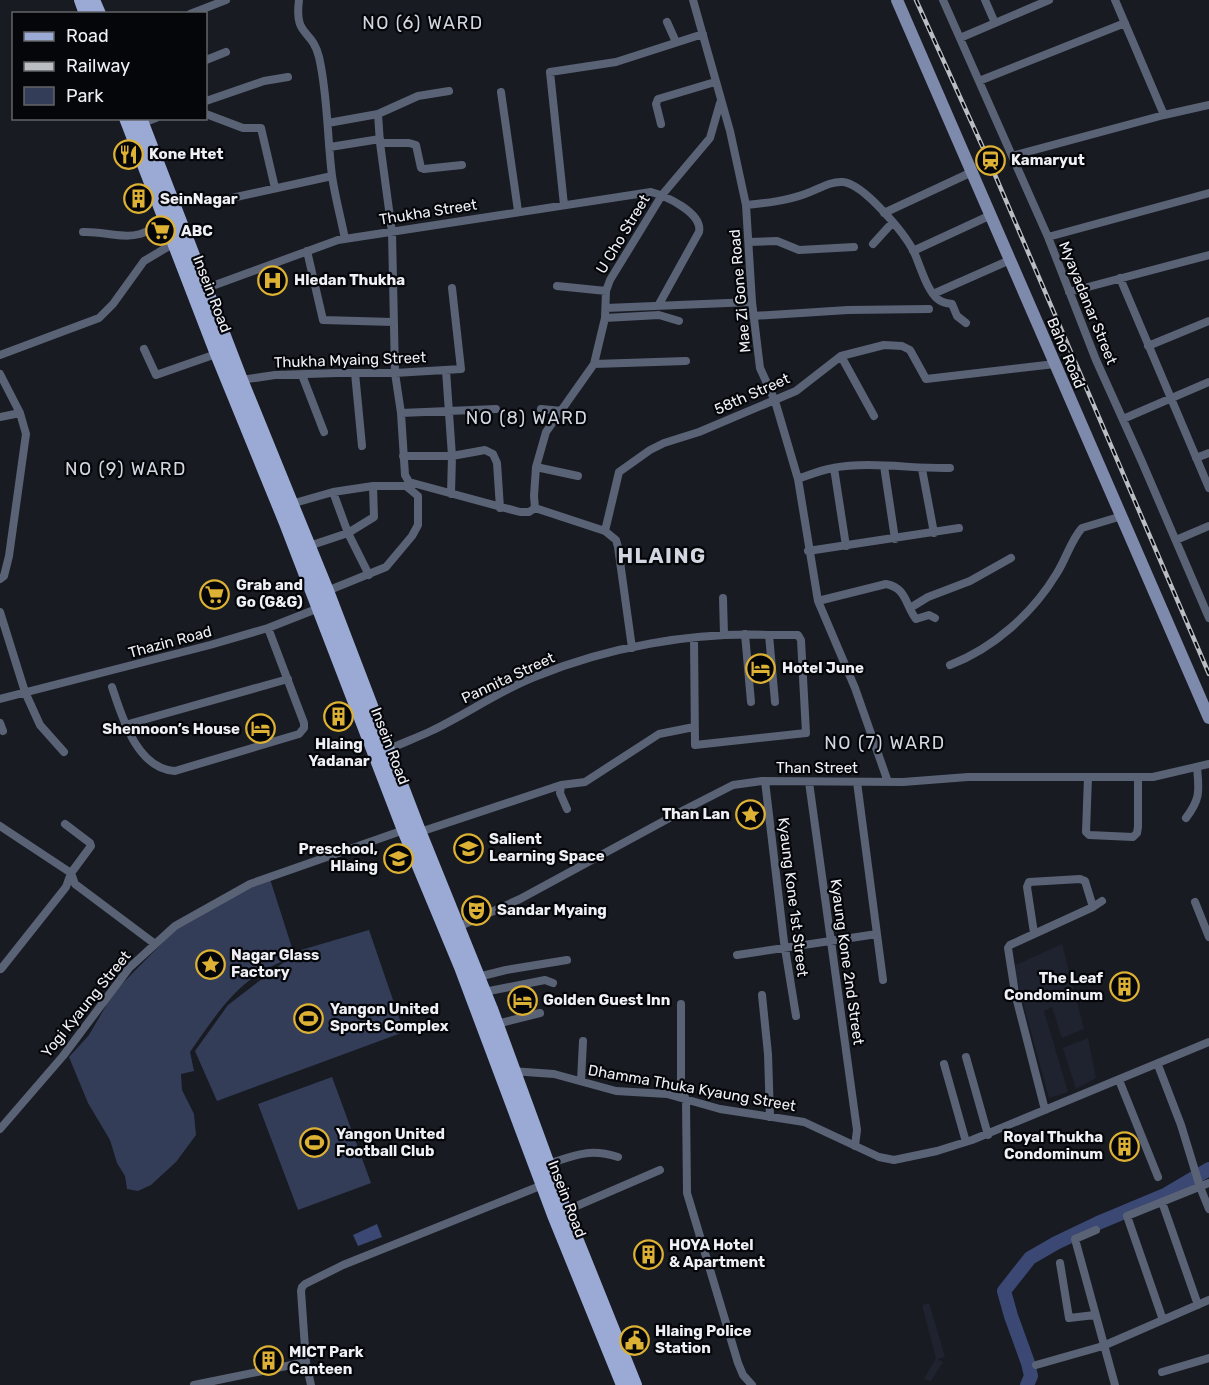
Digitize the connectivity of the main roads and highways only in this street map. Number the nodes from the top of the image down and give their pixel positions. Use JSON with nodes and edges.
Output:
{"nodes":[{"id":1,"x":897,"y":0,"type":"edge"},
{"id":2,"x":135,"y":122,"type":"edge"},
{"id":3,"x":180,"y":240,"type":"junction"},
{"id":4,"x":223,"y":351,"type":"junction"},
{"id":5,"x":325,"y":607,"type":"junction"},
{"id":6,"x":1209,"y":718,"type":"edge"},
{"id":7,"x":485,"y":1012,"type":"junction"},
{"id":8,"x":508,"y":1072,"type":"junction"},
{"id":9,"x":535,"y":1144,"type":"junction"},
{"id":10,"x":549,"y":1183,"type":"junction"},
{"id":11,"x":609,"y":1337,"type":"junction"},
{"id":12,"x":622,"y":1385,"type":"edge"},
{"id":13,"x":635,"y":1385,"type":"edge"}],
"edges":[{"from":1,"to":6,"type":"main road","name":"Baho Road"},
{"from":2,"to":3,"type":"main road","name":"Insein Road"},
{"from":2,"to":3,"type":"main road","name":"Insein Road"},
{"from":3,"to":4,"type":"main road","name":"Insein Road"},
{"from":4,"to":5,"type":"main road","name":"Insein Road"},
{"from":4,"to":5,"type":"main road","name":"Insein Road"},
{"from":5,"to":7,"type":"main road","name":"Insein Road"},
{"from":7,"to":8,"type":"main road","name":"Insein Road"},
{"from":7,"to":8,"type":"main road","name":"Insein Road"},
{"from":8,"to":9,"type":"main road","name":"Insein Road"},
{"from":9,"to":10,"type":"main road","name":"Insein Road"},
{"from":9,"to":10,"type":"main road","name":"Insein Road"},
{"from":10,"to":11,"type":"main road","name":"Insein Road"},
{"from":10,"to":11,"type":"main road","name":"Insein Road"},
{"from":11,"to":12,"type":"main road","name":"Insein Road"},
{"from":11,"to":13,"type":"main road","name":"Insein Road"}]}
